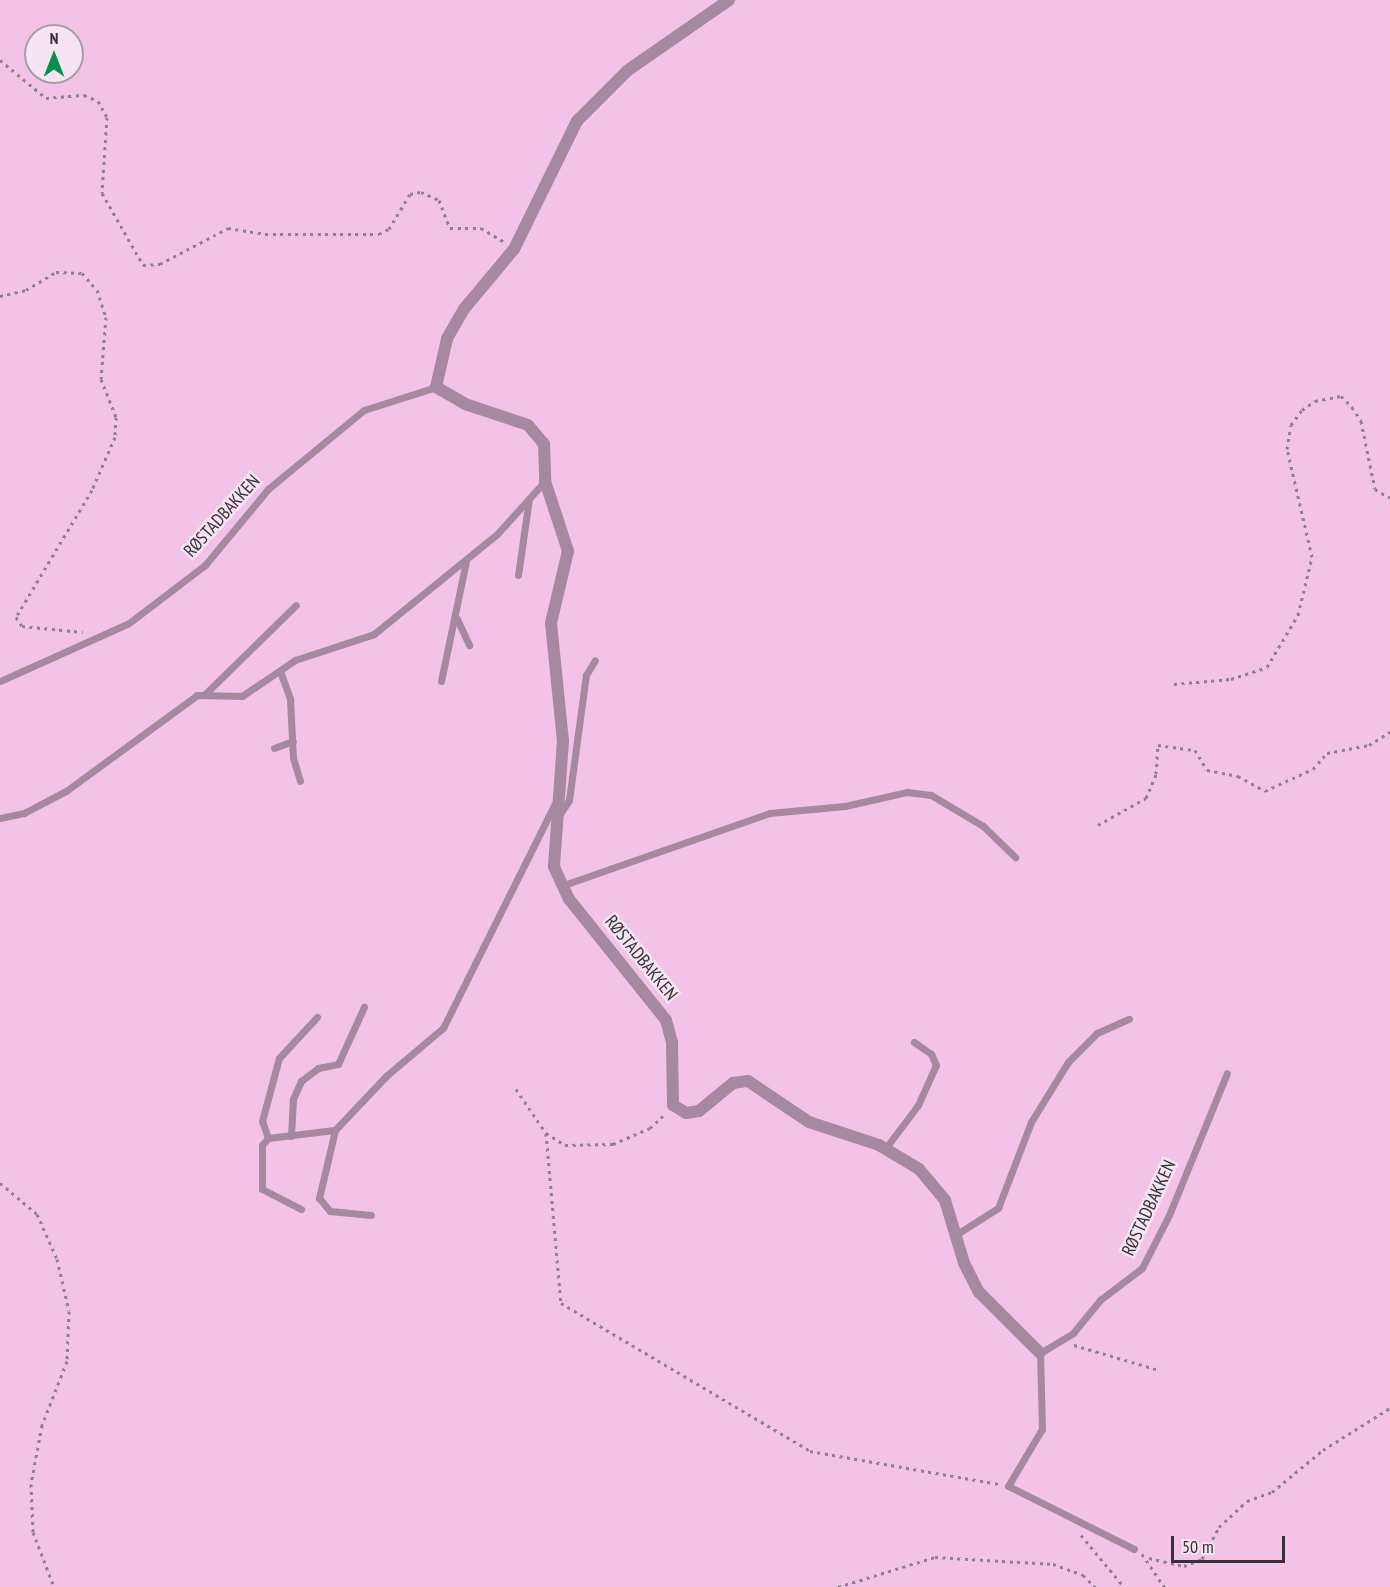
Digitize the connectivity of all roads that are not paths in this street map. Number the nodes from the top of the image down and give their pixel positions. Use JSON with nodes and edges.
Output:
{"nodes":[{"id":1,"x":729,"y":0,"type":"edge"},
{"id":2,"x":436,"y":387,"type":"junction"},
{"id":3,"x":545,"y":481,"type":"junction"},
{"id":4,"x":529,"y":497,"type":"junction"},
{"id":5,"x":466,"y":561,"type":"junction"},
{"id":6,"x":518,"y":575,"type":"dead end"},
{"id":7,"x":296,"y":605,"type":"dead end"},
{"id":8,"x":457,"y":619,"type":"junction"},
{"id":9,"x":469,"y":645,"type":"dead end"},
{"id":10,"x":595,"y":660,"type":"dead end"},
{"id":11,"x":280,"y":671,"type":"junction"},
{"id":12,"x":0,"y":681,"type":"edge"},
{"id":13,"x":441,"y":681,"type":"dead end"},
{"id":14,"x":205,"y":694,"type":"junction"},
{"id":15,"x":293,"y":741,"type":"junction"},
{"id":16,"x":274,"y":748,"type":"dead end"},
{"id":17,"x":300,"y":781,"type":"dead end"},
{"id":18,"x":555,"y":803,"type":"junction"},
{"id":19,"x":0,"y":818,"type":"edge"},
{"id":20,"x":556,"y":818,"type":"junction"},
{"id":21,"x":1015,"y":857,"type":"dead end"},
{"id":22,"x":561,"y":886,"type":"junction"},
{"id":23,"x":364,"y":1007,"type":"dead end"},
{"id":24,"x":317,"y":1017,"type":"dead end"},
{"id":25,"x":1129,"y":1018,"type":"dead end"},
{"id":26,"x":914,"y":1041,"type":"dead end"},
{"id":27,"x":1227,"y":1073,"type":"dead end"},
{"id":28,"x":335,"y":1130,"type":"junction"},
{"id":29,"x":291,"y":1136,"type":"junction"},
{"id":30,"x":268,"y":1138,"type":"junction"},
{"id":31,"x":885,"y":1149,"type":"junction"},
{"id":32,"x":301,"y":1209,"type":"dead end"},
{"id":33,"x":371,"y":1215,"type":"dead end"},
{"id":34,"x":957,"y":1234,"type":"junction"},
{"id":35,"x":1040,"y":1353,"type":"junction"},
{"id":36,"x":1134,"y":1549,"type":"road end"}],
"edges":[{"from":1,"to":2,"type":"street"},
{"from":2,"to":3,"type":"street","name":"RØSTADBAKKEN"},
{"from":2,"to":12,"type":"lane","name":"RØSTADBAKKEN"},
{"from":3,"to":4,"type":"lane"},
{"from":3,"to":18,"type":"street","name":"RØSTADBAKKEN"},
{"from":4,"to":5,"type":"lane"},
{"from":4,"to":6,"type":"lane"},
{"from":5,"to":8,"type":"lane"},
{"from":5,"to":11,"type":"lane"},
{"from":7,"to":14,"type":"lane"},
{"from":8,"to":9,"type":"lane"},
{"from":8,"to":13,"type":"lane"},
{"from":10,"to":20,"type":"lane","name":"RØSTADBAKKEN"},
{"from":11,"to":14,"type":"lane"},
{"from":11,"to":15,"type":"lane"},
{"from":14,"to":19,"type":"lane"},
{"from":15,"to":16,"type":"lane"},
{"from":15,"to":17,"type":"lane"},
{"from":18,"to":20,"type":"street","name":"RØSTADBAKKEN"},
{"from":18,"to":28,"type":"lane","name":"RØSTADBAKKEN"},
{"from":20,"to":22,"type":"street","name":"RØSTADBAKKEN"},
{"from":21,"to":22,"type":"lane"},
{"from":22,"to":31,"type":"street","name":"RØSTADBAKKEN"},
{"from":23,"to":29,"type":"lane"},
{"from":24,"to":30,"type":"lane"},
{"from":25,"to":34,"type":"lane"},
{"from":26,"to":31,"type":"lane"},
{"from":27,"to":35,"type":"lane","name":"RØSTADBAKKEN"},
{"from":28,"to":29,"type":"lane"},
{"from":28,"to":33,"type":"lane"},
{"from":29,"to":30,"type":"lane"},
{"from":30,"to":32,"type":"lane"},
{"from":31,"to":34,"type":"street"},
{"from":34,"to":35,"type":"street"},
{"from":35,"to":36,"type":"lane"}]}
